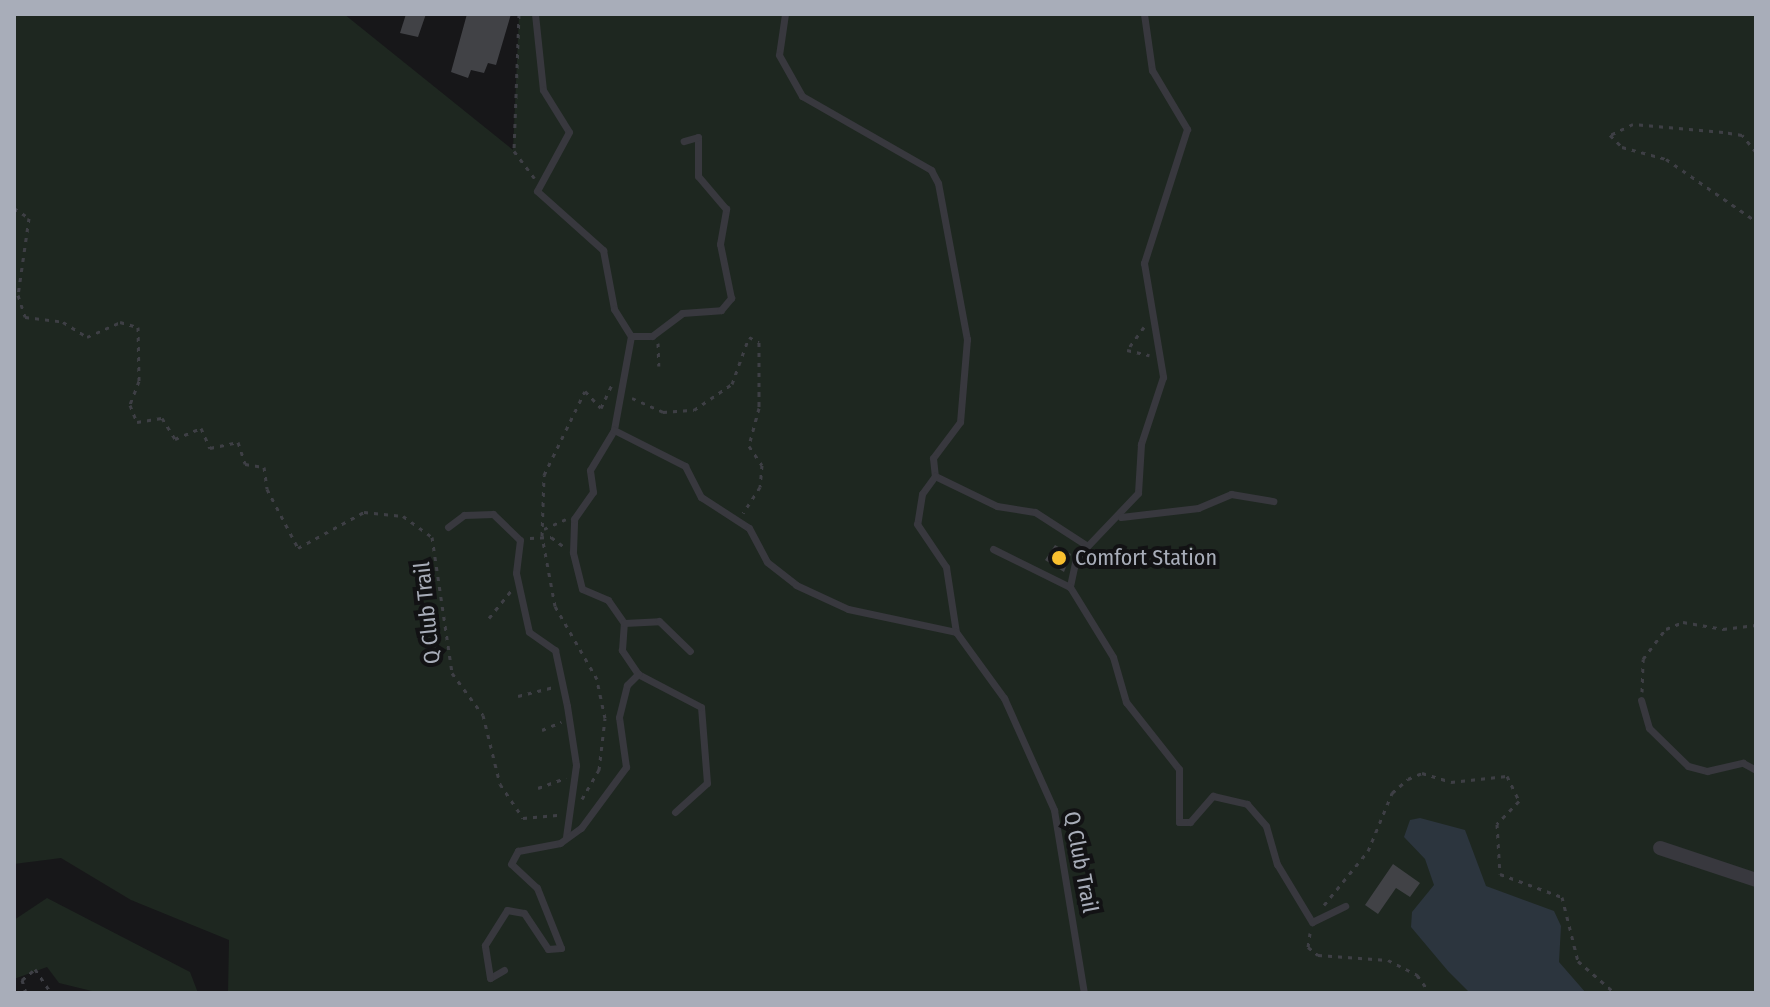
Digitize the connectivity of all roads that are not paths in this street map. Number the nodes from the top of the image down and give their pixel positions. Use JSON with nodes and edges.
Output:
{"nodes":[{"id":1,"x":535,"y":14,"type":"edge"},
{"id":2,"x":785,"y":14,"type":"edge"},
{"id":3,"x":1144,"y":14,"type":"edge"},
{"id":4,"x":684,"y":141,"type":"dead end"},
{"id":5,"x":631,"y":336,"type":"junction"},
{"id":6,"x":614,"y":430,"type":"junction"},
{"id":7,"x":935,"y":476,"type":"junction"},
{"id":8,"x":1273,"y":501,"type":"dead end"},
{"id":9,"x":1117,"y":518,"type":"junction"},
{"id":10,"x":448,"y":527,"type":"dead end"},
{"id":11,"x":1086,"y":545,"type":"junction"},
{"id":12,"x":993,"y":549,"type":"dead end"},
{"id":13,"x":1070,"y":587,"type":"junction"},
{"id":14,"x":624,"y":623,"type":"junction"},
{"id":15,"x":956,"y":632,"type":"junction"},
{"id":16,"x":690,"y":651,"type":"dead end"},
{"id":17,"x":638,"y":674,"type":"junction"},
{"id":18,"x":1641,"y":700,"type":"road end"},
{"id":19,"x":1756,"y":770,"type":"edge"},
{"id":20,"x":675,"y":812,"type":"dead end"},
{"id":21,"x":565,"y":838,"type":"junction"},
{"id":22,"x":1660,"y":848,"type":"dead end"},
{"id":23,"x":1756,"y":880,"type":"edge"},
{"id":24,"x":1345,"y":906,"type":"dead end"},
{"id":25,"x":504,"y":970,"type":"dead end"},
{"id":26,"x":1084,"y":993,"type":"edge"}],
"edges":[{"from":1,"to":5,"type":"lane"},
{"from":2,"to":7,"type":"lane"},
{"from":3,"to":9,"type":"lane"},
{"from":4,"to":5,"type":"lane"},
{"from":5,"to":6,"type":"lane"},
{"from":6,"to":14,"type":"lane"},
{"from":6,"to":15,"type":"lane"},
{"from":7,"to":11,"type":"lane"},
{"from":7,"to":15,"type":"lane"},
{"from":8,"to":9,"type":"lane"},
{"from":9,"to":11,"type":"lane"},
{"from":10,"to":21,"type":"lane"},
{"from":11,"to":13,"type":"lane"},
{"from":12,"to":13,"type":"lane"},
{"from":13,"to":24,"type":"lane"},
{"from":14,"to":16,"type":"lane"},
{"from":14,"to":17,"type":"lane"},
{"from":15,"to":26,"type":"lane","name":"Q Club Trail"},
{"from":17,"to":20,"type":"lane"},
{"from":17,"to":21,"type":"lane"},
{"from":18,"to":19,"type":"lane"},
{"from":21,"to":25,"type":"lane"},
{"from":22,"to":23,"type":"street"}]}
